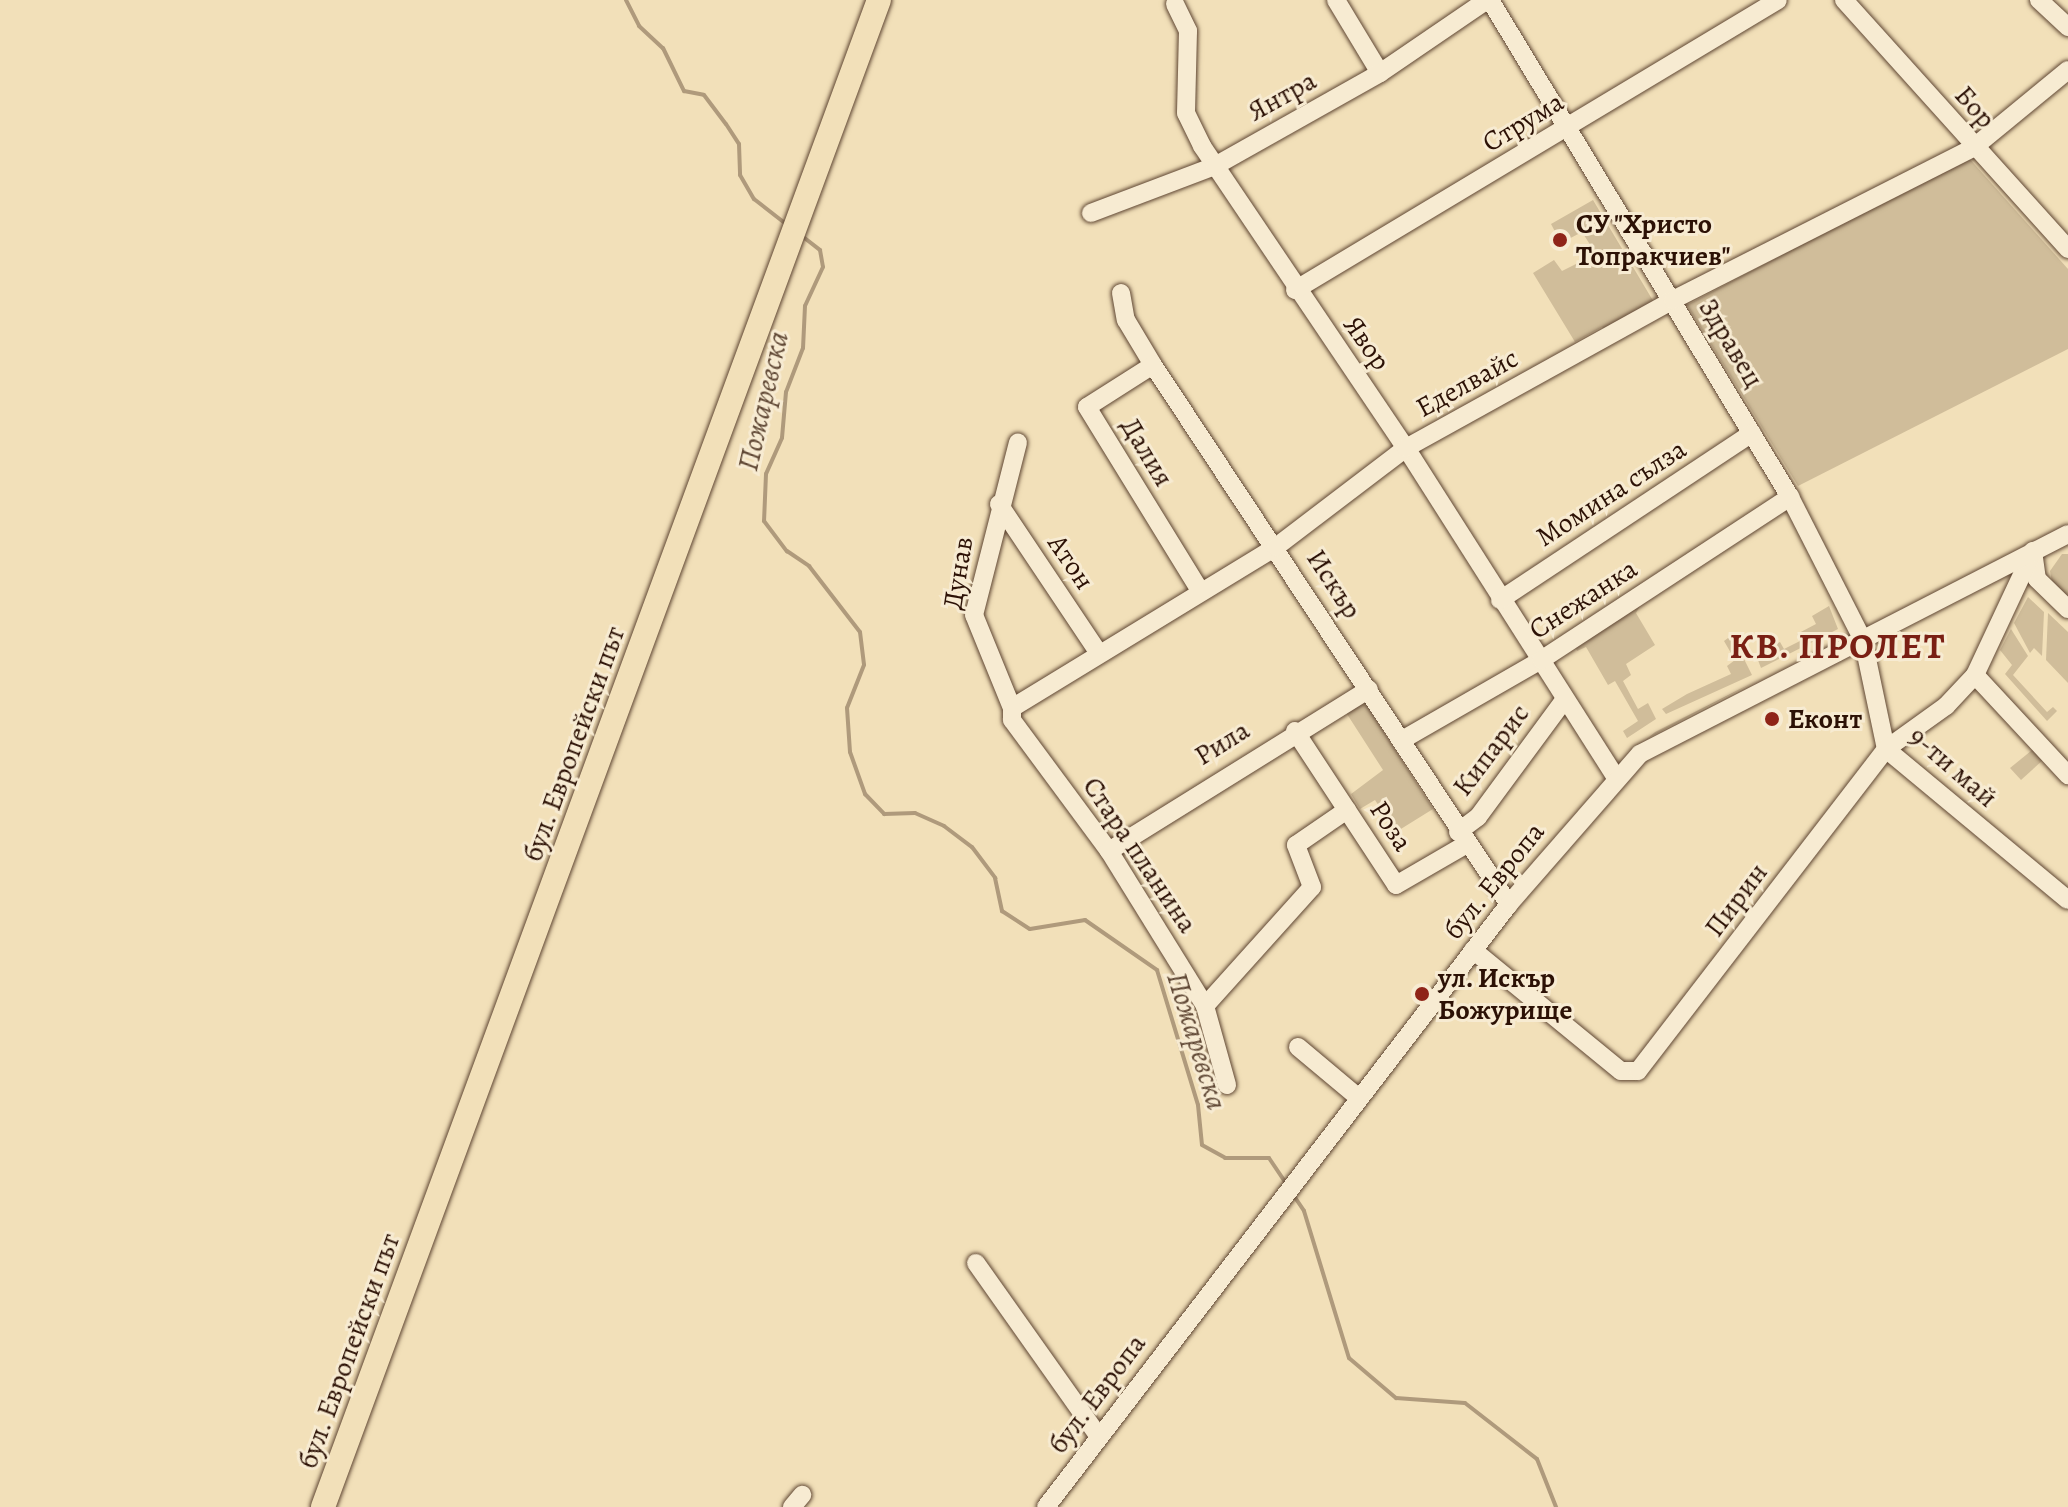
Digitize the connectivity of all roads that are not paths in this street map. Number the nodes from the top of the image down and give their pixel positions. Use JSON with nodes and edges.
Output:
{"nodes":[{"id":1,"x":879,"y":0,"type":"edge"},
{"id":2,"x":1336,"y":0,"type":"edge"},
{"id":3,"x":1488,"y":0,"type":"edge"},
{"id":4,"x":1778,"y":0,"type":"edge"},
{"id":5,"x":1844,"y":0,"type":"edge"},
{"id":6,"x":2039,"y":0,"type":"edge"},
{"id":7,"x":1175,"y":4,"type":"dead end"},
{"id":8,"x":2068,"y":27,"type":"edge"},
{"id":9,"x":2068,"y":70,"type":"edge"},
{"id":10,"x":1380,"y":73,"type":"junction"},
{"id":11,"x":1570,"y":127,"type":"junction"},
{"id":12,"x":1973,"y":148,"type":"junction"},
{"id":13,"x":1215,"y":166,"type":"junction"},
{"id":14,"x":1091,"y":213,"type":"dead end"},
{"id":15,"x":2068,"y":249,"type":"edge"},
{"id":16,"x":1295,"y":290,"type":"junction"},
{"id":17,"x":1121,"y":293,"type":"dead end"},
{"id":18,"x":1673,"y":300,"type":"junction"},
{"id":19,"x":1153,"y":365,"type":"junction"},
{"id":20,"x":1752,"y":433,"type":"junction"},
{"id":21,"x":1018,"y":443,"type":"dead end"},
{"id":22,"x":1406,"y":448,"type":"junction"},
{"id":23,"x":1790,"y":497,"type":"junction"},
{"id":24,"x":999,"y":504,"type":"junction"},
{"id":25,"x":2068,"y":534,"type":"edge"},
{"id":26,"x":1276,"y":547,"type":"junction"},
{"id":27,"x":2033,"y":551,"type":"junction"},
{"id":28,"x":1201,"y":592,"type":"junction"},
{"id":29,"x":1500,"y":600,"type":"junction"},
{"id":30,"x":2068,"y":609,"type":"edge"},
{"id":31,"x":1863,"y":640,"type":"junction"},
{"id":32,"x":1098,"y":652,"type":"junction"},
{"id":33,"x":1541,"y":660,"type":"junction"},
{"id":34,"x":1975,"y":675,"type":"junction"},
{"id":35,"x":1369,"y":689,"type":"junction"},
{"id":36,"x":1565,"y":699,"type":"junction"},
{"id":37,"x":1012,"y":708,"type":"junction"},
{"id":38,"x":1295,"y":731,"type":"junction"},
{"id":39,"x":1402,"y":740,"type":"junction"},
{"id":40,"x":1886,"y":749,"type":"junction"},
{"id":41,"x":2068,"y":775,"type":"edge"},
{"id":42,"x":1616,"y":778,"type":"junction"},
{"id":43,"x":1347,"y":810,"type":"junction"},
{"id":44,"x":1462,"y":838,"type":"junction"},
{"id":45,"x":1109,"y":851,"type":"junction"},
{"id":46,"x":2065,"y":891,"type":"edge"},
{"id":47,"x":1509,"y":904,"type":"junction"},
{"id":48,"x":1473,"y":950,"type":"junction"},
{"id":49,"x":1205,"y":1006,"type":"junction"},
{"id":50,"x":1298,"y":1047,"type":"dead end"},
{"id":51,"x":1227,"y":1085,"type":"dead end"},
{"id":52,"x":1359,"y":1098,"type":"junction"},
{"id":53,"x":976,"y":1263,"type":"dead end"},
{"id":54,"x":1099,"y":1437,"type":"junction"},
{"id":55,"x":323,"y":1507,"type":"edge"},
{"id":56,"x":1046,"y":1507,"type":"edge"}],
"edges":[{"from":1,"to":55,"type":"main road","name":"бул. Европейски път"},
{"from":2,"to":10,"type":"street"},
{"from":3,"to":10,"type":"street","name":"Янтра"},
{"from":3,"to":11,"type":"street","name":"Здравец"},
{"from":4,"to":11,"type":"street","name":"Струма"},
{"from":5,"to":12,"type":"street","name":"Бор"},
{"from":6,"to":8,"type":"street"},
{"from":7,"to":13,"type":"street","name":"Явор"},
{"from":9,"to":12,"type":"street","name":"Еделвайс"},
{"from":10,"to":13,"type":"street","name":"Янтра"},
{"from":11,"to":16,"type":"street","name":"Струма"},
{"from":11,"to":18,"type":"street","name":"Здравец"},
{"from":12,"to":15,"type":"street","name":"Бор"},
{"from":12,"to":18,"type":"street","name":"Еделвайс"},
{"from":13,"to":14,"type":"street","name":"Янтра"},
{"from":13,"to":16,"type":"street","name":"Явор"},
{"from":16,"to":22,"type":"street","name":"Явор"},
{"from":17,"to":19,"type":"street","name":"Искър"},
{"from":18,"to":20,"type":"street","name":"Здравец"},
{"from":18,"to":22,"type":"street","name":"Еделвайс"},
{"from":19,"to":26,"type":"street","name":"Искър"},
{"from":19,"to":28,"type":"street","name":"Далия"},
{"from":20,"to":23,"type":"street","name":"Здравец"},
{"from":20,"to":29,"type":"street","name":"Момина сълза"},
{"from":21,"to":24,"type":"street","name":"Дунав"},
{"from":22,"to":26,"type":"street","name":"Еделвайс"},
{"from":22,"to":29,"type":"street","name":"Явор"},
{"from":23,"to":31,"type":"street","name":"Здравец"},
{"from":23,"to":33,"type":"street","name":"Снежанка"},
{"from":24,"to":32,"type":"street","name":"Атон"},
{"from":24,"to":37,"type":"street","name":"Дунав"},
{"from":25,"to":27,"type":"street","name":"бул. Европа"},
{"from":26,"to":28,"type":"street","name":"Еделвайс"},
{"from":26,"to":35,"type":"street","name":"Искър"},
{"from":27,"to":30,"type":"street"},
{"from":27,"to":31,"type":"street","name":"бул. Европа"},
{"from":27,"to":34,"type":"street"},
{"from":28,"to":32,"type":"street","name":"Еделвайс"},
{"from":29,"to":33,"type":"street","name":"Явор"},
{"from":31,"to":40,"type":"street","name":"9-ти май"},
{"from":31,"to":42,"type":"street","name":"бул. Европа"},
{"from":32,"to":37,"type":"street","name":"Еделвайс"},
{"from":33,"to":36,"type":"street","name":"Явор"},
{"from":33,"to":39,"type":"street","name":"Снежанка"},
{"from":34,"to":40,"type":"street"},
{"from":34,"to":41,"type":"street"},
{"from":35,"to":38,"type":"street","name":"Рила"},
{"from":35,"to":39,"type":"street","name":"Искър"},
{"from":36,"to":42,"type":"street","name":"Явор"},
{"from":36,"to":44,"type":"street","name":"Кипарис"},
{"from":37,"to":45,"type":"street","name":"Стара планина"},
{"from":38,"to":43,"type":"street","name":"Роза"},
{"from":38,"to":45,"type":"street","name":"Рила"},
{"from":39,"to":44,"type":"street","name":"Искър"},
{"from":40,"to":46,"type":"street","name":"9-ти май"},
{"from":40,"to":48,"type":"street","name":"Пирин"},
{"from":42,"to":47,"type":"street","name":"бул. Европа"},
{"from":43,"to":44,"type":"street","name":"Роза"},
{"from":43,"to":49,"type":"street"},
{"from":44,"to":47,"type":"street","name":"Искър"},
{"from":45,"to":49,"type":"street","name":"Стара планина"},
{"from":47,"to":48,"type":"street","name":"бул. Европа"},
{"from":48,"to":52,"type":"street","name":"бул. Европа"},
{"from":49,"to":51,"type":"street","name":"Стара планина"},
{"from":50,"to":52,"type":"street"},
{"from":52,"to":54,"type":"street","name":"бул. Европа"},
{"from":53,"to":54,"type":"street"},
{"from":54,"to":56,"type":"street","name":"бул. Европа"}]}
